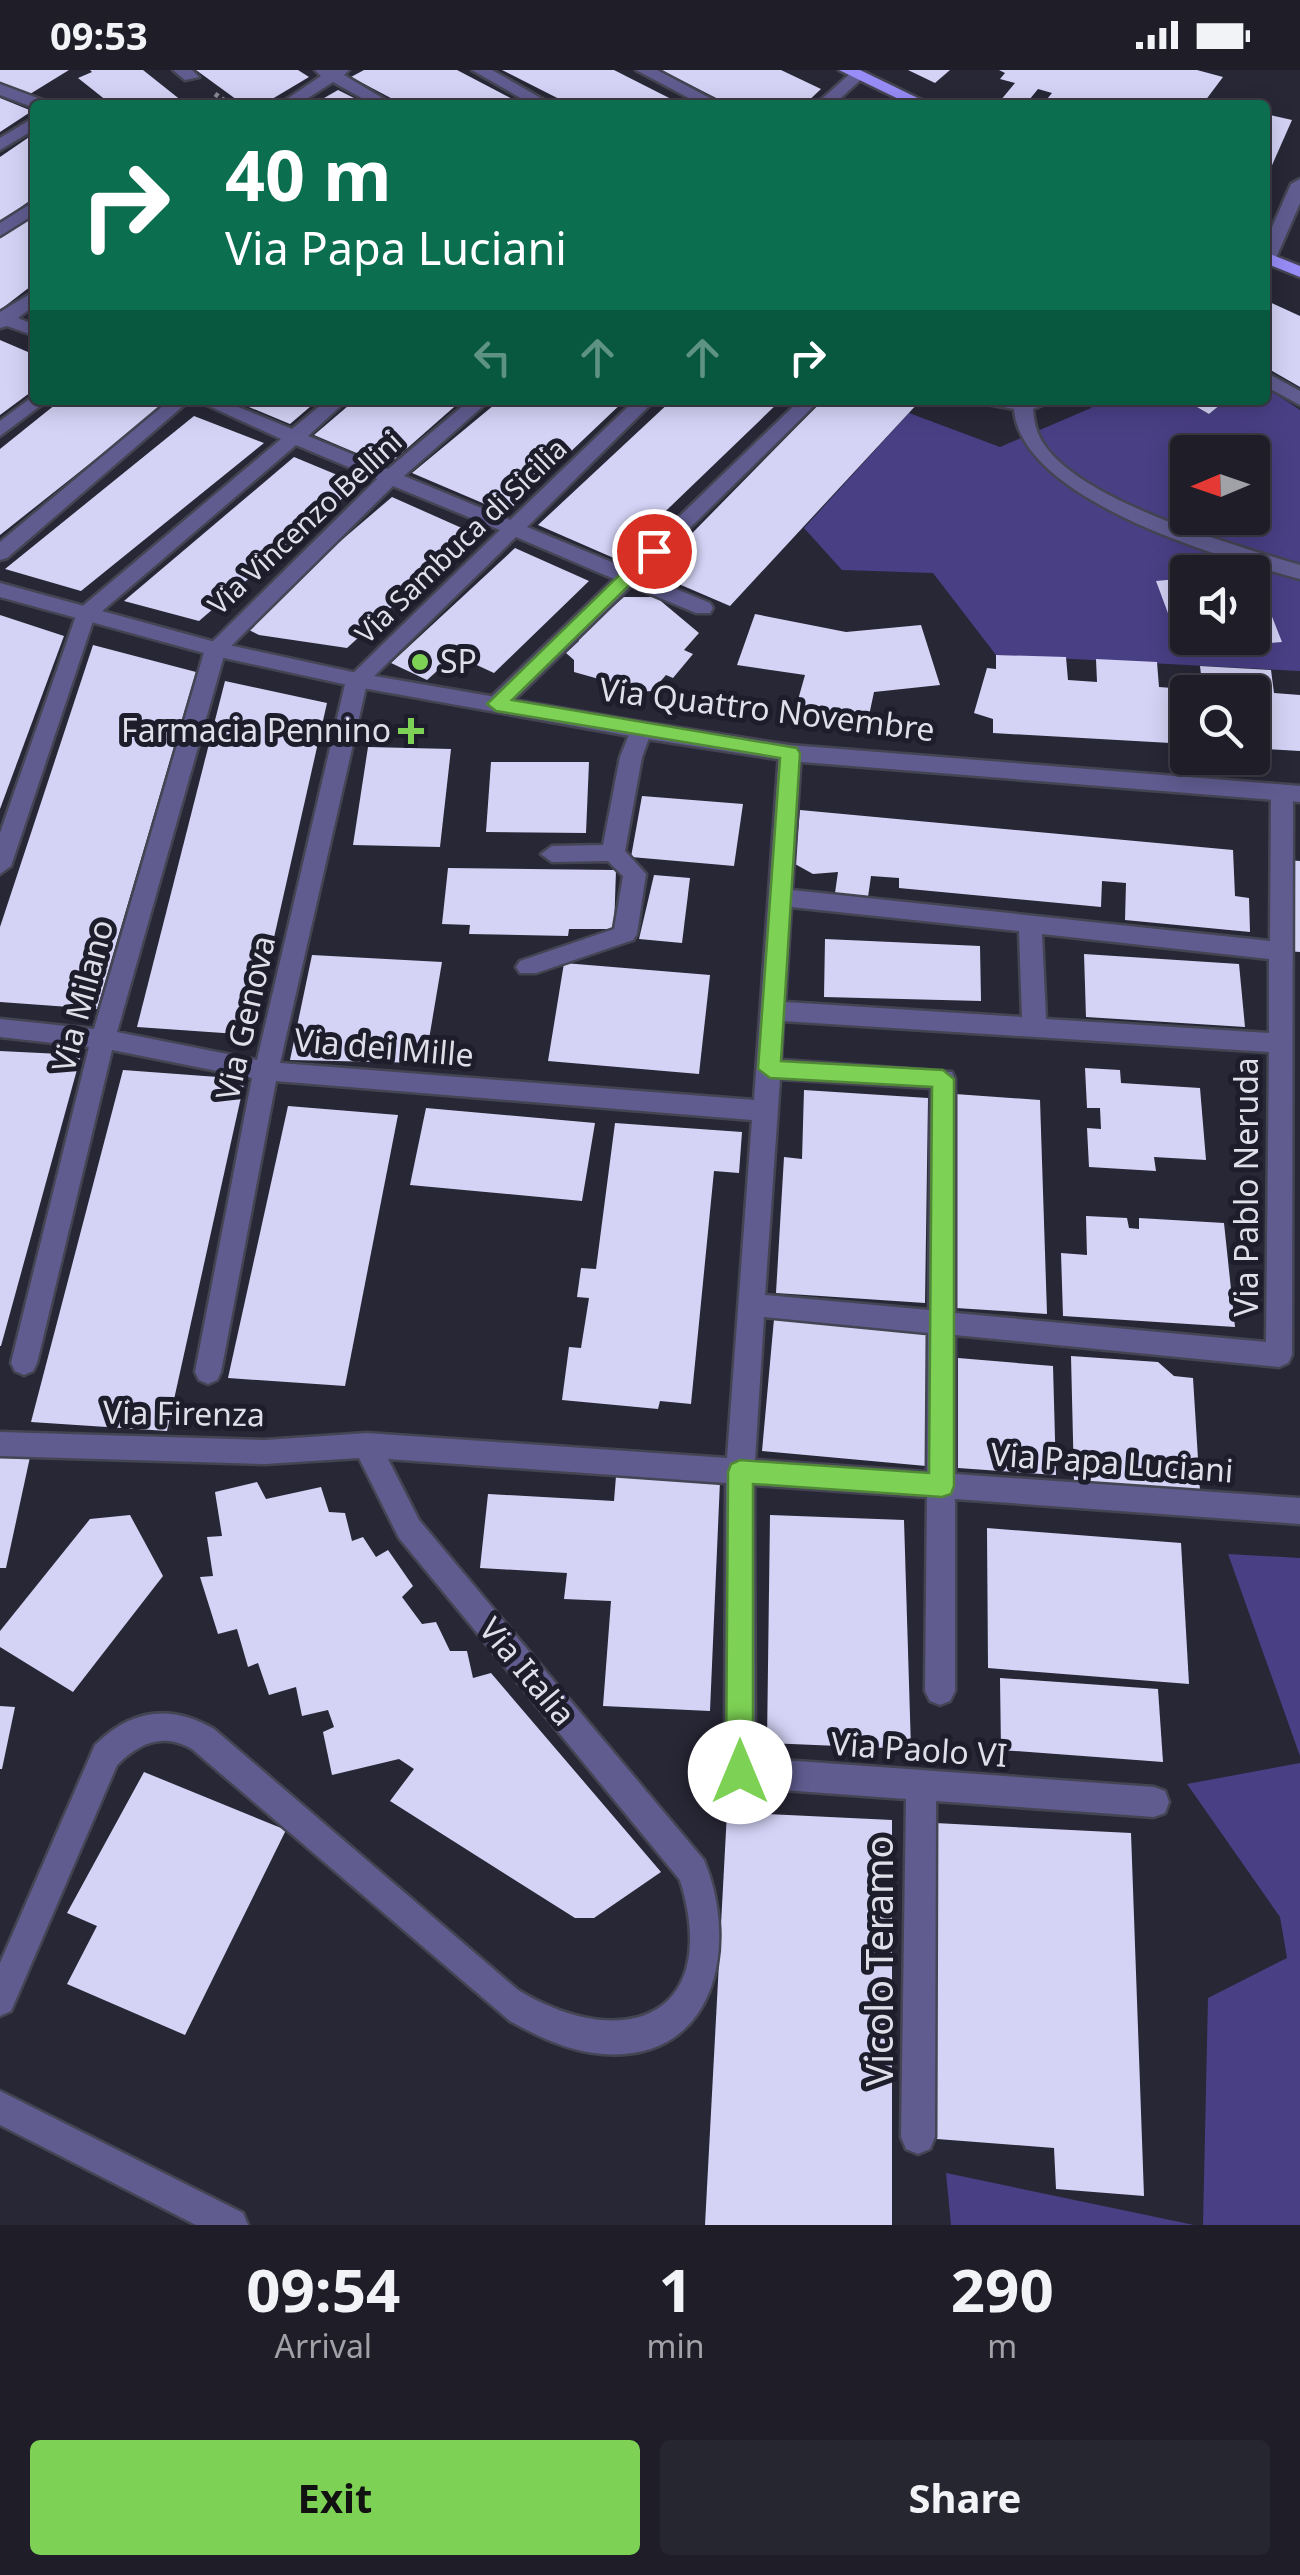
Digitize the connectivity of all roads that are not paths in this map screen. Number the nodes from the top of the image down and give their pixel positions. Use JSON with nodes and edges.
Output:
{"nodes":[{"id":1,"x":480,"y":70,"type":"edge"},
{"id":2,"x":644,"y":70,"type":"edge"},
{"id":3,"x":331,"y":72,"type":"edge"},
{"id":4,"x":852,"y":72,"type":"edge"},
{"id":5,"x":0,"y":89,"type":"edge"},
{"id":6,"x":30,"y":100,"type":"edge"},
{"id":7,"x":293,"y":100,"type":"edge"},
{"id":8,"x":378,"y":100,"type":"edge"},
{"id":9,"x":535,"y":100,"type":"edge"},
{"id":10,"x":705,"y":100,"type":"edge"},
{"id":11,"x":827,"y":100,"type":"edge"},
{"id":12,"x":913,"y":100,"type":"edge"},
{"id":13,"x":30,"y":125,"type":"edge"},
{"id":14,"x":0,"y":145,"type":"edge"},
{"id":15,"x":1300,"y":184,"type":"edge"},
{"id":16,"x":30,"y":210,"type":"edge"},
{"id":17,"x":0,"y":232,"type":"edge"},
{"id":18,"x":1270,"y":249,"type":"edge"},
{"id":19,"x":1270,"y":260,"type":"edge"},
{"id":20,"x":1300,"y":272,"type":"edge"},
{"id":21,"x":30,"y":300,"type":"edge"},
{"id":22,"x":2,"y":320,"type":"edge"},
{"id":23,"x":30,"y":330,"type":"edge"},
{"id":24,"x":1270,"y":381,"type":"edge"},
{"id":25,"x":1300,"y":399,"type":"edge"},
{"id":26,"x":32,"y":405,"type":"edge"},
{"id":27,"x":175,"y":405,"type":"edge"},
{"id":28,"x":217,"y":405,"type":"edge"},
{"id":29,"x":332,"y":405,"type":"edge"},
{"id":30,"x":475,"y":405,"type":"edge"},
{"id":31,"x":641,"y":405,"type":"edge"},
{"id":32,"x":806,"y":405,"type":"edge"},
{"id":33,"x":1023,"y":405,"type":"edge"},
{"id":34,"x":0,"y":430,"type":"edge"},
{"id":35,"x":295,"y":437,"type":"junction"},
{"id":36,"x":392,"y":477,"type":"junction"},
{"id":37,"x":516,"y":528,"type":"junction"},
{"id":38,"x":0,"y":553,"type":"edge"},
{"id":39,"x":1300,"y":572,"type":"edge"},
{"id":40,"x":628,"y":576,"type":"junction"},
{"id":41,"x":0,"y":590,"type":"edge"},
{"id":42,"x":703,"y":608,"type":"dead end"},
{"id":43,"x":85,"y":615,"type":"junction"},
{"id":44,"x":215,"y":649,"type":"junction"},
{"id":45,"x":357,"y":680,"type":"junction"},
{"id":46,"x":496,"y":704,"type":"junction"},
{"id":47,"x":641,"y":730,"type":"junction"},
{"id":48,"x":790,"y":753,"type":"junction"},
{"id":49,"x":1291,"y":793,"type":"edge"},
{"id":50,"x":614,"y":853,"type":"junction"},
{"id":51,"x":552,"y":854,"type":"dead end"},
{"id":52,"x":0,"y":866,"type":"edge"},
{"id":53,"x":780,"y":896,"type":"junction"},
{"id":54,"x":1030,"y":924,"type":"junction"},
{"id":55,"x":1281,"y":951,"type":"junction"},
{"id":56,"x":528,"y":967,"type":"dead end"},
{"id":57,"x":773,"y":1011,"type":"junction"},
{"id":58,"x":0,"y":1028,"type":"edge"},
{"id":59,"x":1034,"y":1028,"type":"junction"},
{"id":60,"x":103,"y":1039,"type":"junction"},
{"id":61,"x":1280,"y":1043,"type":"junction"},
{"id":62,"x":770,"y":1069,"type":"junction"},
{"id":63,"x":266,"y":1070,"type":"junction"},
{"id":64,"x":766,"y":1111,"type":"junction"},
{"id":65,"x":754,"y":1305,"type":"junction"},
{"id":66,"x":943,"y":1323,"type":"junction"},
{"id":67,"x":24,"y":1363,"type":"dead end"},
{"id":68,"x":208,"y":1372,"type":"dead end"},
{"id":69,"x":0,"y":1444,"type":"edge"},
{"id":70,"x":367,"y":1445,"type":"junction"},
{"id":71,"x":740,"y":1472,"type":"junction"},
{"id":72,"x":942,"y":1486,"type":"junction"},
{"id":73,"x":1300,"y":1511,"type":"edge"},
{"id":74,"x":940,"y":1691,"type":"dead end"},
{"id":75,"x":921,"y":1785,"type":"junction"},
{"id":76,"x":1154,"y":1802,"type":"dead end"},
{"id":77,"x":0,"y":2000,"type":"edge"},
{"id":78,"x":0,"y":2107,"type":"edge"},
{"id":79,"x":918,"y":2138,"type":"dead end"},
{"id":80,"x":231,"y":2225,"type":"edge"}],
"edges":[{"from":1,"to":9,"type":"street"},
{"from":2,"to":10,"type":"street"},
{"from":3,"to":7,"type":"street"},
{"from":3,"to":8,"type":"street"},
{"from":4,"to":11,"type":"street"},
{"from":4,"to":12,"type":"main road"},
{"from":5,"to":6,"type":"street"},
{"from":13,"to":14,"type":"street"},
{"from":15,"to":18,"type":"street"},
{"from":16,"to":17,"type":"street"},
{"from":19,"to":20,"type":"main road"},
{"from":21,"to":22,"type":"street"},
{"from":22,"to":23,"type":"street"},
{"from":24,"to":25,"type":"street"},
{"from":26,"to":34,"type":"street"},
{"from":27,"to":38,"type":"street"},
{"from":28,"to":35,"type":"street"},
{"from":29,"to":35,"type":"street"},
{"from":30,"to":36,"type":"street","name":"Via Vincenzo Bellini"},
{"from":31,"to":37,"type":"street","name":"Via Sambuca di Sicilia"},
{"from":32,"to":40,"type":"street"},
{"from":33,"to":39,"type":"street"},
{"from":35,"to":36,"type":"street"},
{"from":35,"to":43,"type":"street"},
{"from":36,"to":37,"type":"street"},
{"from":36,"to":44,"type":"street","name":"Via Vincenzo Bellini"},
{"from":37,"to":40,"type":"street"},
{"from":37,"to":45,"type":"street","name":"Via Sambuca di Sicilia"},
{"from":40,"to":42,"type":"street"},
{"from":40,"to":46,"type":"street"},
{"from":41,"to":43,"type":"street","name":"Via Quattro Novembre"},
{"from":43,"to":44,"type":"street","name":"Via Quattro Novembre"},
{"from":43,"to":52,"type":"street"},
{"from":44,"to":45,"type":"street","name":"Via Quattro Novembre"},
{"from":44,"to":60,"type":"street","name":"Via Milano"},
{"from":45,"to":46,"type":"street","name":"Via Quattro Novembre"},
{"from":45,"to":63,"type":"street","name":"Via Genova"},
{"from":46,"to":47,"type":"street","name":"Via Quattro Novembre"},
{"from":47,"to":48,"type":"street","name":"Via Quattro Novembre"},
{"from":47,"to":50,"type":"street"},
{"from":48,"to":49,"type":"street","name":"Via Quattro Novembre"},
{"from":48,"to":53,"type":"street"},
{"from":49,"to":55,"type":"street","name":"Via Pablo Neruda"},
{"from":50,"to":51,"type":"street"},
{"from":50,"to":56,"type":"street"},
{"from":53,"to":54,"type":"street"},
{"from":53,"to":57,"type":"street"},
{"from":54,"to":55,"type":"street"},
{"from":54,"to":59,"type":"street"},
{"from":55,"to":61,"type":"street","name":"Via Pablo Neruda"},
{"from":57,"to":59,"type":"street"},
{"from":57,"to":62,"type":"street"},
{"from":58,"to":60,"type":"street","name":"Via dei Mille"},
{"from":59,"to":61,"type":"street"},
{"from":60,"to":63,"type":"street","name":"Via dei Mille"},
{"from":60,"to":67,"type":"street","name":"Via Milano"},
{"from":61,"to":66,"type":"street","name":"Via Pablo Neruda"},
{"from":62,"to":64,"type":"street"},
{"from":62,"to":66,"type":"street"},
{"from":63,"to":64,"type":"street","name":"Via dei Mille"},
{"from":63,"to":68,"type":"street","name":"Via Genova"},
{"from":64,"to":65,"type":"street"},
{"from":65,"to":66,"type":"street","name":"Via Pablo Neruda"},
{"from":65,"to":71,"type":"street"},
{"from":66,"to":72,"type":"street"},
{"from":69,"to":70,"type":"street","name":"Via Firenza"},
{"from":70,"to":71,"type":"street"},
{"from":70,"to":77,"type":"street","name":"Via Italia"},
{"from":71,"to":72,"type":"street","name":"Via Papa Luciani"},
{"from":71,"to":75,"type":"street","name":"Via Paolo VI"},
{"from":72,"to":73,"type":"street","name":"Via Papa Luciani"},
{"from":72,"to":74,"type":"street"},
{"from":75,"to":76,"type":"street","name":"Via Paolo VI"},
{"from":75,"to":79,"type":"street","name":"Vicolo Teramo"},
{"from":78,"to":80,"type":"street"}]}
